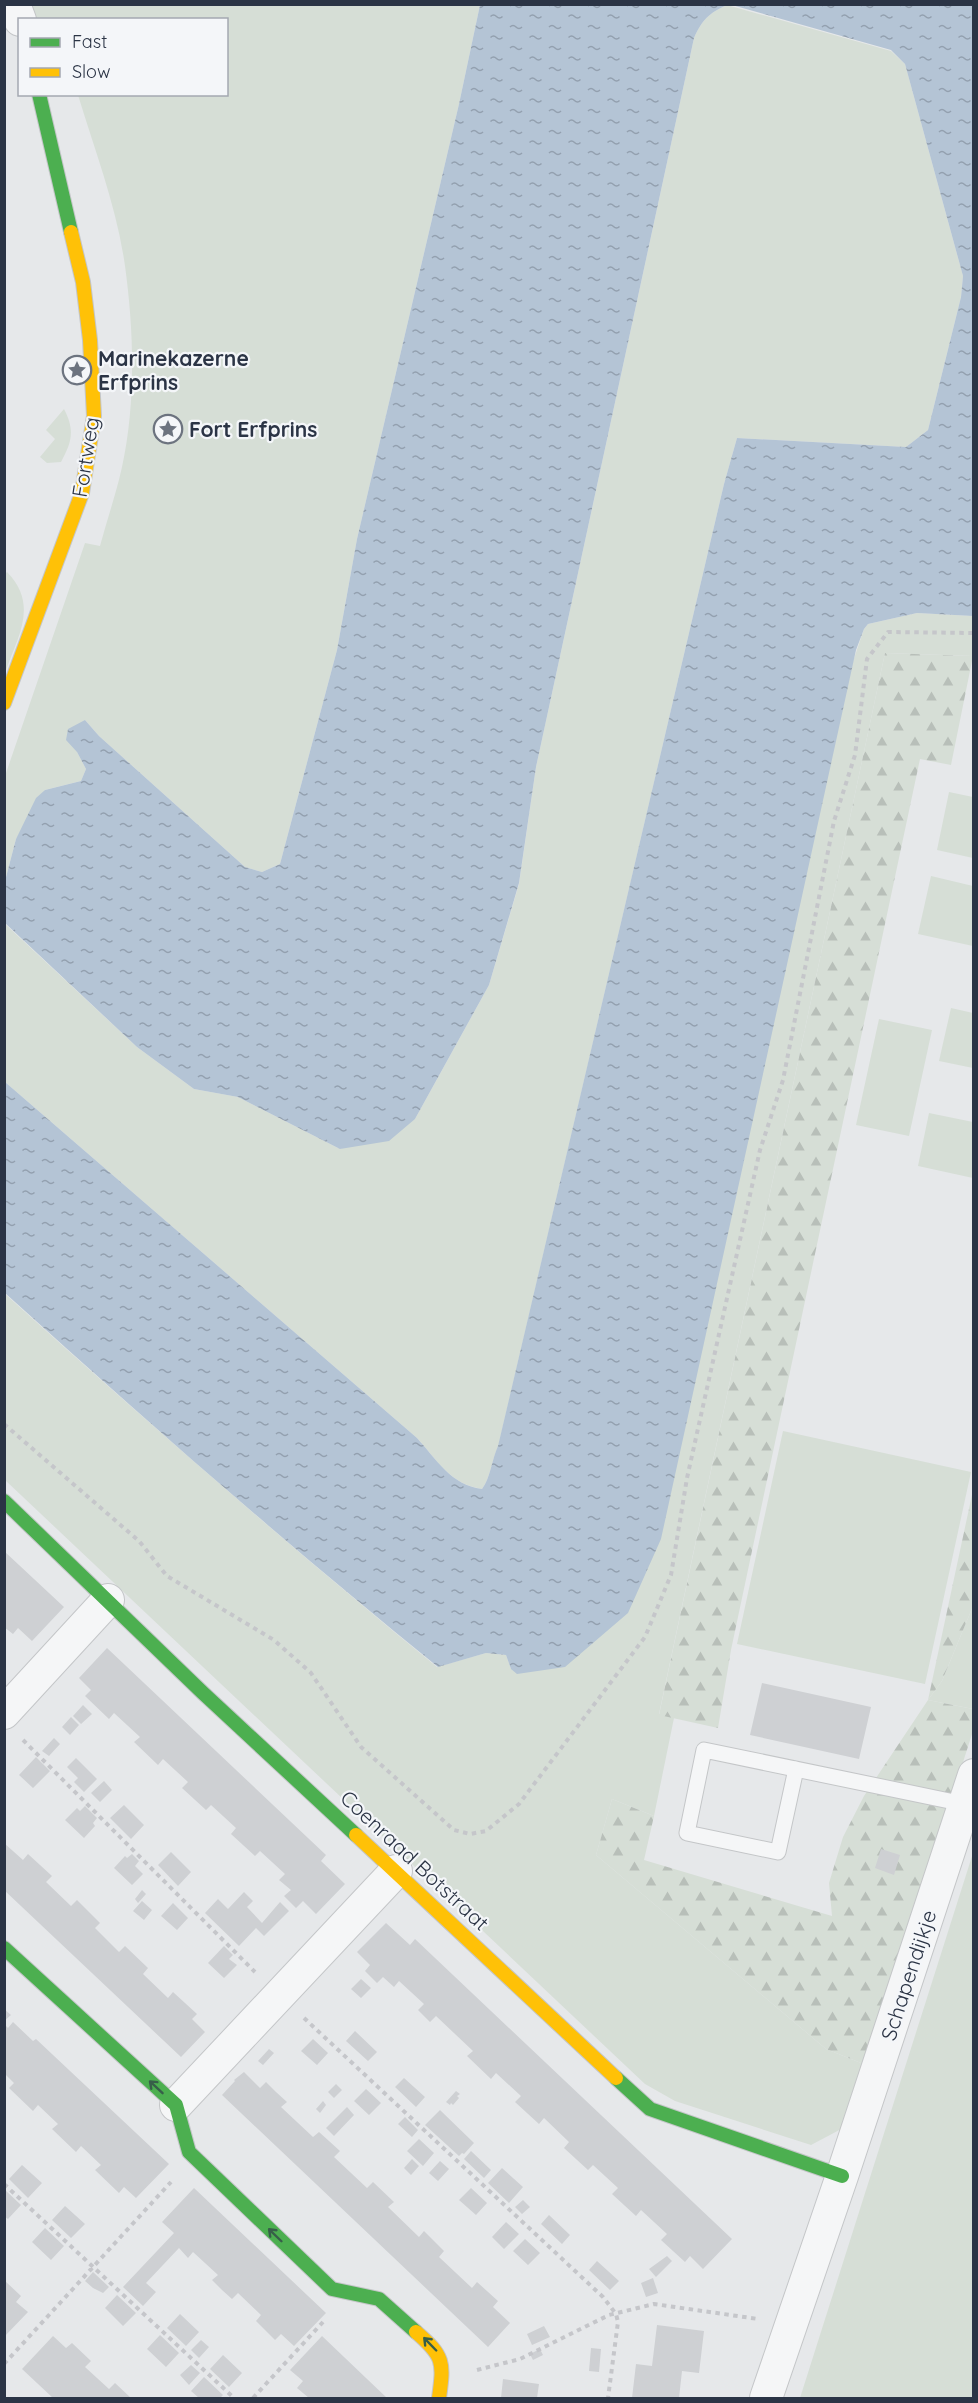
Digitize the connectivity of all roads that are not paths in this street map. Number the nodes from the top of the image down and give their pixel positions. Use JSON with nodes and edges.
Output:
{"nodes":[{"id":1,"x":39,"y":96,"type":"edge"},
{"id":2,"x":4,"y":704,"type":"edge"},
{"id":3,"x":4,"y":1501,"type":"edge"},
{"id":4,"x":108,"y":1600,"type":"junction"},
{"id":5,"x":12,"y":1725,"type":"edge"},
{"id":6,"x":795,"y":1769,"type":"junction"},
{"id":7,"x":969,"y":1789,"type":"edge"},
{"id":8,"x":396,"y":1871,"type":"junction"},
{"id":9,"x":4,"y":1948,"type":"edge"},
{"id":10,"x":176,"y":2105,"type":"junction"},
{"id":11,"x":842,"y":2176,"type":"junction"},
{"id":12,"x":439,"y":2398,"type":"edge"},
{"id":13,"x":766,"y":2398,"type":"edge"}],
"edges":[{"from":1,"to":2,"type":"street","name":"Fortweg"},
{"from":3,"to":4,"type":"street","name":"Coenraad Botstraat"},
{"from":4,"to":5,"type":"street"},
{"from":4,"to":8,"type":"street","name":"Coenraad Botstraat"},
{"from":6,"to":6,"type":"lane"},
{"from":6,"to":7,"type":"lane"},
{"from":7,"to":11,"type":"street","name":"Schapendijkje"},
{"from":8,"to":10,"type":"street"},
{"from":8,"to":11,"type":"street","name":"Coenraad Botstraat"},
{"from":10,"to":9,"type":"street","one_way":true},
{"from":12,"to":10,"type":"street","one_way":true},
{"from":11,"to":13,"type":"street","name":"Schapendijkje"}]}
